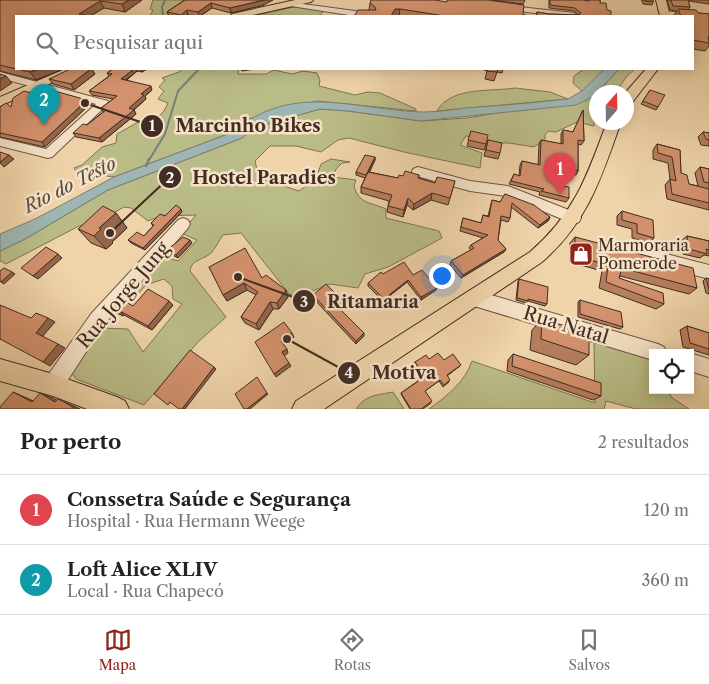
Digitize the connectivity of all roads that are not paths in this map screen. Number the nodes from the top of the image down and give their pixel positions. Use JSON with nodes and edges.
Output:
{"nodes":[{"id":1,"x":308,"y":0,"type":"edge"},
{"id":2,"x":660,"y":0,"type":"edge"},
{"id":3,"x":291,"y":4,"type":"junction"},
{"id":4,"x":498,"y":5,"type":"edge"},
{"id":5,"x":664,"y":14,"type":"edge"},
{"id":6,"x":241,"y":15,"type":"edge"},
{"id":7,"x":363,"y":15,"type":"edge"},
{"id":8,"x":567,"y":15,"type":"edge"},
{"id":9,"x":676,"y":15,"type":"edge"},
{"id":10,"x":72,"y":70,"type":"edge"},
{"id":11,"x":651,"y":70,"type":"edge"},
{"id":12,"x":0,"y":75,"type":"edge"},
{"id":13,"x":38,"y":85,"type":"junction"},
{"id":14,"x":25,"y":91,"type":"junction"},
{"id":15,"x":634,"y":91,"type":"edge"},
{"id":16,"x":0,"y":102,"type":"edge"},
{"id":17,"x":0,"y":108,"type":"edge"},
{"id":18,"x":611,"y":130,"type":"edge"},
{"id":19,"x":0,"y":142,"type":"edge"},
{"id":20,"x":418,"y":172,"type":"dead end"},
{"id":21,"x":574,"y":218,"type":"junction"},
{"id":22,"x":184,"y":224,"type":"dead end"},
{"id":23,"x":562,"y":234,"type":"junction"},
{"id":24,"x":579,"y":238,"type":"edge"},
{"id":25,"x":630,"y":252,"type":"edge"},
{"id":26,"x":709,"y":272,"type":"edge"},
{"id":27,"x":474,"y":298,"type":"junction"},
{"id":28,"x":649,"y":350,"type":"edge"},
{"id":29,"x":694,"y":363,"type":"edge"},
{"id":30,"x":709,"y":368,"type":"edge"},
{"id":31,"x":0,"y":370,"type":"edge"},
{"id":32,"x":53,"y":385,"type":"junction"},
{"id":33,"x":117,"y":409,"type":"edge"},
{"id":34,"x":304,"y":409,"type":"edge"}],
"edges":[{"from":1,"to":3,"type":"main road"},
{"from":2,"to":5,"type":"main road"},
{"from":3,"to":6,"type":"main road"},
{"from":3,"to":7,"type":"street"},
{"from":4,"to":8,"type":"street"},
{"from":5,"to":9,"type":"street"},
{"from":10,"to":13,"type":"main road"},
{"from":11,"to":15,"type":"main road"},
{"from":12,"to":13,"type":"street"},
{"from":13,"to":14,"type":"main road"},
{"from":13,"to":19,"type":"street"},
{"from":14,"to":16,"type":"main road"},
{"from":14,"to":17,"type":"street"},
{"from":18,"to":21,"type":"main road"},
{"from":20,"to":21,"type":"street"},
{"from":21,"to":23,"type":"main road"},
{"from":22,"to":32,"type":"street","name":"Rua Jorge Jung"},
{"from":23,"to":24,"type":"street"},
{"from":23,"to":27,"type":"main road"},
{"from":25,"to":26,"type":"street"},
{"from":27,"to":28,"type":"street","name":"Rua Natal"},
{"from":27,"to":34,"type":"main road"},
{"from":29,"to":30,"type":"street"},
{"from":31,"to":32,"type":"main road"},
{"from":32,"to":33,"type":"main road"}]}
